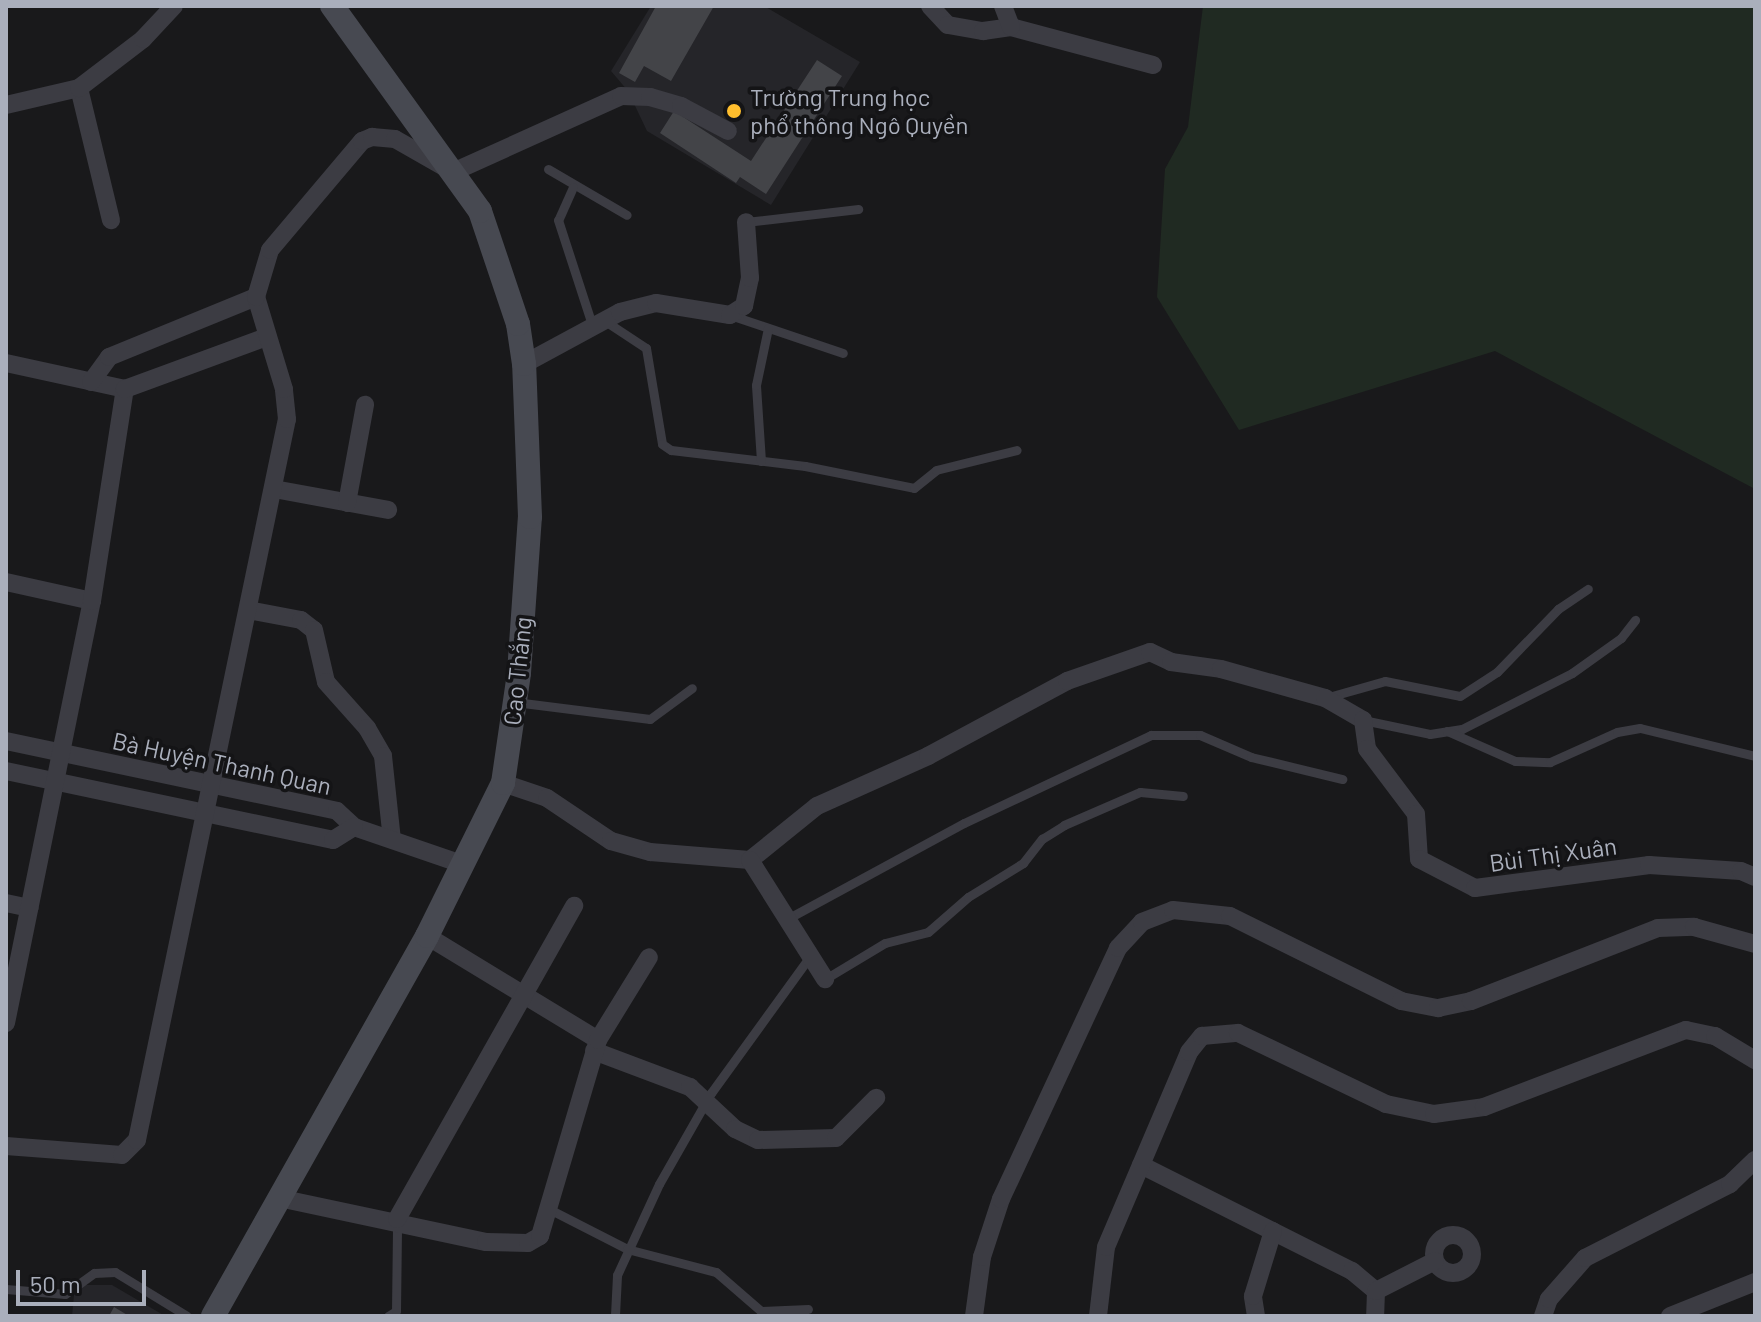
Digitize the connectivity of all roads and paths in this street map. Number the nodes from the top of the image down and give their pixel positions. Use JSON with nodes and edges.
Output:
{"nodes":[{"id":1,"x":174,"y":6,"type":"edge"},
{"id":2,"x":332,"y":6,"type":"edge"},
{"id":3,"x":930,"y":6,"type":"edge"},
{"id":4,"x":1003,"y":6,"type":"edge"},
{"id":5,"x":1011,"y":27,"type":"junction"},
{"id":6,"x":1153,"y":65,"type":"dead end"},
{"id":7,"x":79,"y":88,"type":"junction"},
{"id":8,"x":6,"y":105,"type":"edge"},
{"id":9,"x":728,"y":131,"type":"dead end"},
{"id":10,"x":548,"y":169,"type":"dead end"},
{"id":11,"x":453,"y":172,"type":"junction"},
{"id":12,"x":573,"y":187,"type":"junction"},
{"id":13,"x":858,"y":209,"type":"dead end"},
{"id":14,"x":627,"y":215,"type":"dead end"},
{"id":15,"x":111,"y":220,"type":"dead end"},
{"id":16,"x":746,"y":222,"type":"joint"},
{"id":17,"x":256,"y":297,"type":"junction"},
{"id":18,"x":730,"y":315,"type":"junction"},
{"id":19,"x":599,"y":325,"type":"junction"},
{"id":20,"x":768,"y":328,"type":"junction"},
{"id":21,"x":266,"y":337,"type":"junction"},
{"id":22,"x":843,"y":353,"type":"dead end"},
{"id":23,"x":6,"y":363,"type":"edge"},
{"id":24,"x":524,"y":364,"type":"junction"},
{"id":25,"x":91,"y":382,"type":"junction"},
{"id":26,"x":125,"y":389,"type":"junction"},
{"id":27,"x":365,"y":405,"type":"dead end"},
{"id":28,"x":1017,"y":450,"type":"dead end"},
{"id":29,"x":761,"y":461,"type":"junction"},
{"id":30,"x":274,"y":489,"type":"junction"},
{"id":31,"x":347,"y":503,"type":"junction"},
{"id":32,"x":388,"y":510,"type":"dead end"},
{"id":33,"x":6,"y":582,"type":"edge"},
{"id":34,"x":1588,"y":589,"type":"dead end"},
{"id":35,"x":92,"y":601,"type":"junction"},
{"id":36,"x":248,"y":610,"type":"junction"},
{"id":37,"x":1635,"y":620,"type":"dead end"},
{"id":38,"x":692,"y":688,"type":"dead end"},
{"id":39,"x":1325,"y":698,"type":"junction"},
{"id":40,"x":515,"y":702,"type":"junction"},
{"id":41,"x":1363,"y":720,"type":"junction"},
{"id":42,"x":1447,"y":731,"type":"junction"},
{"id":43,"x":6,"y":741,"type":"edge"},
{"id":44,"x":61,"y":753,"type":"junction"},
{"id":45,"x":1755,"y":756,"type":"edge"},
{"id":46,"x":6,"y":771,"type":"edge"},
{"id":47,"x":1342,"y":779,"type":"dead end"},
{"id":48,"x":55,"y":781,"type":"junction"},
{"id":49,"x":503,"y":783,"type":"junction"},
{"id":50,"x":211,"y":785,"type":"junction"},
{"id":51,"x":1183,"y":796,"type":"dead end"},
{"id":52,"x":203,"y":814,"type":"junction"},
{"id":53,"x":354,"y":827,"type":"junction"},
{"id":54,"x":392,"y":840,"type":"junction"},
{"id":55,"x":750,"y":860,"type":"junction"},
{"id":56,"x":462,"y":864,"type":"junction"},
{"id":57,"x":1755,"y":877,"type":"edge"},
{"id":58,"x":6,"y":903,"type":"edge"},
{"id":59,"x":574,"y":906,"type":"dead end"},
{"id":60,"x":29,"y":908,"type":"junction"},
{"id":61,"x":787,"y":919,"type":"junction"},
{"id":62,"x":427,"y":936,"type":"junction"},
{"id":63,"x":1755,"y":944,"type":"edge"},
{"id":64,"x":810,"y":956,"type":"junction"},
{"id":65,"x":649,"y":957,"type":"dead end"},
{"id":66,"x":825,"y":979,"type":"joint"},
{"id":67,"x":527,"y":997,"type":"junction"},
{"id":68,"x":6,"y":1023,"type":"edge"},
{"id":69,"x":596,"y":1045,"type":"junction"},
{"id":70,"x":1755,"y":1060,"type":"edge"},
{"id":71,"x":876,"y":1098,"type":"dead end"},
{"id":72,"x":709,"y":1101,"type":"junction"},
{"id":73,"x":6,"y":1146,"type":"edge"},
{"id":74,"x":1755,"y":1160,"type":"edge"},
{"id":75,"x":1141,"y":1165,"type":"junction"},
{"id":76,"x":279,"y":1198,"type":"junction"},
{"id":77,"x":549,"y":1209,"type":"junction"},
{"id":78,"x":397,"y":1219,"type":"junction"},
{"id":79,"x":1273,"y":1231,"type":"junction"},
{"id":80,"x":627,"y":1249,"type":"junction"},
{"id":81,"x":1435,"y":1261,"type":"dead end"},
{"id":82,"x":1755,"y":1282,"type":"edge"},
{"id":83,"x":6,"y":1289,"type":"edge"},
{"id":84,"x":1376,"y":1291,"type":"junction"},
{"id":85,"x":808,"y":1309,"type":"dead end"},
{"id":86,"x":615,"y":1315,"type":"edge"},
{"id":87,"x":187,"y":1316,"type":"edge"},
{"id":88,"x":213,"y":1316,"type":"edge"},
{"id":89,"x":388,"y":1316,"type":"edge"},
{"id":90,"x":974,"y":1316,"type":"edge"},
{"id":91,"x":1098,"y":1316,"type":"edge"},
{"id":92,"x":1256,"y":1316,"type":"edge"},
{"id":93,"x":1375,"y":1316,"type":"edge"},
{"id":94,"x":1543,"y":1316,"type":"edge"},
{"id":95,"x":1670,"y":1316,"type":"edge"}],
"edges":[{"from":1,"to":7,"type":"street"},
{"from":2,"to":11,"type":"main road","name":"Cao Thắng"},
{"from":3,"to":5,"type":"street"},
{"from":4,"to":5,"type":"street"},
{"from":5,"to":6,"type":"street"},
{"from":7,"to":8,"type":"street"},
{"from":7,"to":15,"type":"street"},
{"from":9,"to":11,"type":"street"},
{"from":10,"to":12,"type":"lane"},
{"from":11,"to":17,"type":"street"},
{"from":11,"to":24,"type":"main road","name":"Cao Thắng"},
{"from":12,"to":14,"type":"lane"},
{"from":12,"to":19,"type":"lane"},
{"from":13,"to":16,"type":"lane"},
{"from":16,"to":18,"type":"street"},
{"from":17,"to":21,"type":"street"},
{"from":17,"to":25,"type":"street"},
{"from":18,"to":19,"type":"street"},
{"from":18,"to":20,"type":"lane"},
{"from":19,"to":24,"type":"street"},
{"from":19,"to":29,"type":"lane"},
{"from":20,"to":22,"type":"lane"},
{"from":20,"to":29,"type":"lane"},
{"from":21,"to":26,"type":"street"},
{"from":21,"to":30,"type":"street"},
{"from":23,"to":25,"type":"street"},
{"from":24,"to":40,"type":"main road","name":"Cao Thắng"},
{"from":25,"to":26,"type":"street"},
{"from":26,"to":35,"type":"street"},
{"from":27,"to":31,"type":"street"},
{"from":28,"to":29,"type":"lane"},
{"from":30,"to":31,"type":"street"},
{"from":30,"to":36,"type":"street"},
{"from":31,"to":32,"type":"street"},
{"from":33,"to":35,"type":"street"},
{"from":34,"to":39,"type":"lane"},
{"from":35,"to":44,"type":"street"},
{"from":36,"to":50,"type":"street"},
{"from":36,"to":54,"type":"street"},
{"from":37,"to":42,"type":"lane"},
{"from":38,"to":40,"type":"lane"},
{"from":39,"to":41,"type":"street"},
{"from":39,"to":55,"type":"street"},
{"from":40,"to":49,"type":"main road","name":"Cao Thắng"},
{"from":41,"to":42,"type":"lane"},
{"from":41,"to":57,"type":"street","name":"Bùi Thị Xuân"},
{"from":42,"to":45,"type":"lane"},
{"from":43,"to":44,"type":"street","name":"Bà Huyện Thanh Quan"},
{"from":44,"to":48,"type":"street"},
{"from":44,"to":50,"type":"street","name":"Bà Huyện Thanh Quan"},
{"from":46,"to":48,"type":"street"},
{"from":47,"to":61,"type":"lane"},
{"from":48,"to":52,"type":"street"},
{"from":48,"to":60,"type":"street"},
{"from":49,"to":55,"type":"street"},
{"from":49,"to":56,"type":"main road","name":"Cao Thắng"},
{"from":50,"to":52,"type":"street"},
{"from":50,"to":53,"type":"street","name":"Bà Huyện Thanh Quan"},
{"from":51,"to":66,"type":"lane"},
{"from":52,"to":53,"type":"street"},
{"from":52,"to":73,"type":"street"},
{"from":53,"to":54,"type":"street","name":"Bà Huyện Thanh Quan"},
{"from":54,"to":56,"type":"street","name":"Bà Huyện Thanh Quan"},
{"from":55,"to":61,"type":"street"},
{"from":56,"to":62,"type":"main road","name":"Cao Thắng"},
{"from":58,"to":60,"type":"street"},
{"from":59,"to":67,"type":"street"},
{"from":60,"to":68,"type":"street"},
{"from":61,"to":64,"type":"street"},
{"from":62,"to":67,"type":"street"},
{"from":62,"to":76,"type":"main road","name":"Cao Thắng"},
{"from":63,"to":90,"type":"street"},
{"from":64,"to":66,"type":"street"},
{"from":64,"to":72,"type":"lane"},
{"from":65,"to":69,"type":"street"},
{"from":67,"to":69,"type":"street"},
{"from":67,"to":78,"type":"street"},
{"from":69,"to":72,"type":"street"},
{"from":69,"to":77,"type":"street"},
{"from":70,"to":75,"type":"street"},
{"from":71,"to":72,"type":"street"},
{"from":72,"to":80,"type":"lane"},
{"from":74,"to":94,"type":"street"},
{"from":75,"to":79,"type":"street"},
{"from":75,"to":91,"type":"street"},
{"from":76,"to":78,"type":"street"},
{"from":76,"to":88,"type":"main road","name":"Cao Thắng"},
{"from":77,"to":78,"type":"street"},
{"from":77,"to":80,"type":"lane"},
{"from":78,"to":89,"type":"lane"},
{"from":79,"to":84,"type":"street"},
{"from":79,"to":92,"type":"street"},
{"from":80,"to":85,"type":"lane"},
{"from":80,"to":86,"type":"lane"},
{"from":81,"to":84,"type":"street"},
{"from":82,"to":95,"type":"street"},
{"from":83,"to":87,"type":"lane"},
{"from":84,"to":93,"type":"street"}]}
